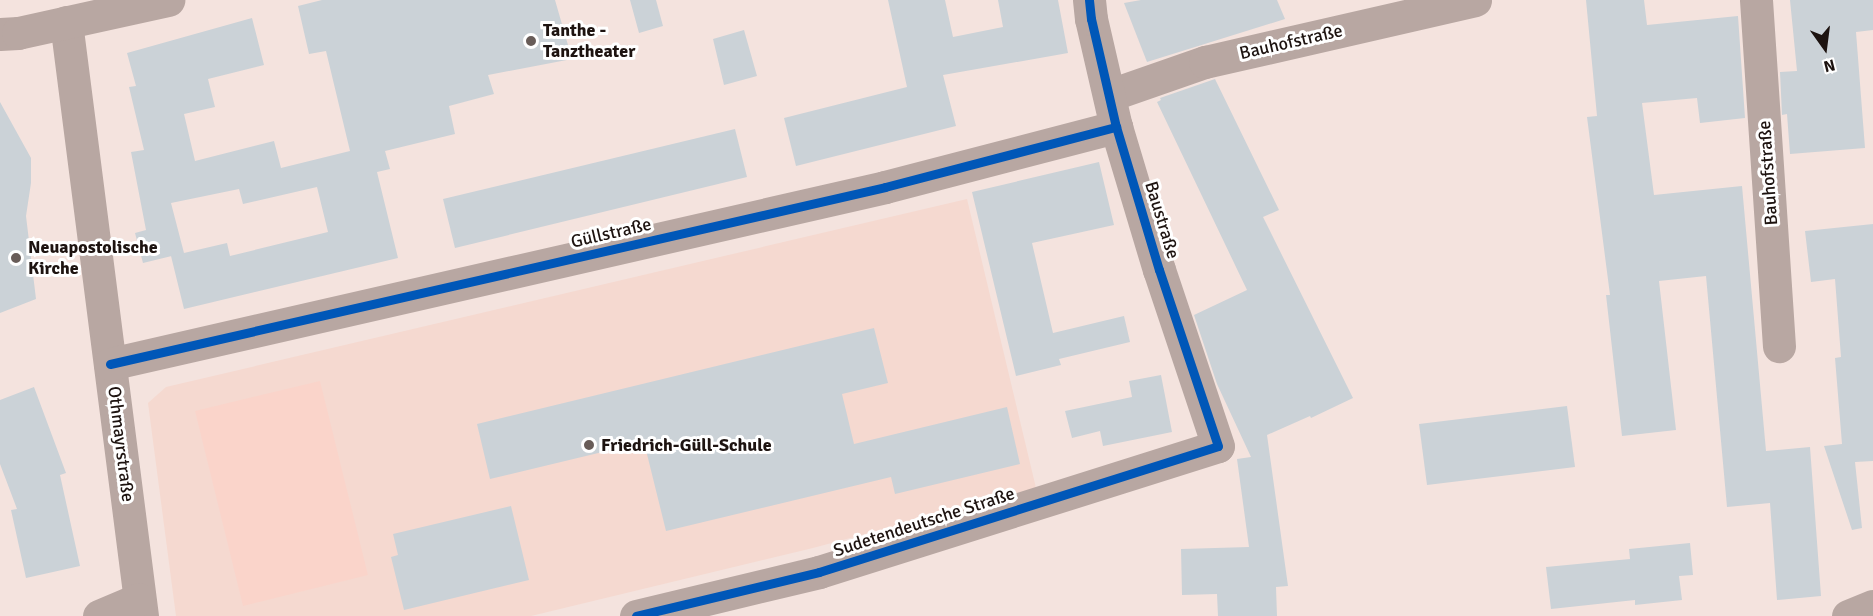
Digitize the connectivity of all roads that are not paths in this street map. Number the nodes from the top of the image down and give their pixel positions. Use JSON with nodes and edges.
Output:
{"nodes":[{"id":1,"x":168,"y":0,"type":"edge"},
{"id":2,"x":1089,"y":0,"type":"edge"},
{"id":3,"x":1475,"y":0,"type":"edge"},
{"id":4,"x":1756,"y":0,"type":"edge"},
{"id":5,"x":66,"y":22,"type":"junction"},
{"id":6,"x":0,"y":34,"type":"edge"},
{"id":7,"x":1110,"y":95,"type":"junction"},
{"id":8,"x":1116,"y":128,"type":"junction"},
{"id":9,"x":1779,"y":346,"type":"dead end"},
{"id":10,"x":111,"y":364,"type":"junction"},
{"id":11,"x":1218,"y":446,"type":"joint"},
{"id":12,"x":1873,"y":606,"type":"edge"},
{"id":13,"x":140,"y":608,"type":"edge"},
{"id":14,"x":99,"y":616,"type":"edge"},
{"id":15,"x":636,"y":616,"type":"edge"},
{"id":16,"x":1848,"y":616,"type":"edge"}],
"edges":[{"from":1,"to":5,"type":"street"},
{"from":2,"to":7,"type":"street","name":"Baustraße"},
{"from":3,"to":7,"type":"street","name":"Bauhofstraße"},
{"from":4,"to":9,"type":"street","name":"Bauhofstraße"},
{"from":5,"to":6,"type":"street"},
{"from":5,"to":10,"type":"street","name":"Othmayrstraße"},
{"from":7,"to":8,"type":"street","name":"Baustraße"},
{"from":8,"to":10,"type":"street","name":"Güllstraße"},
{"from":8,"to":11,"type":"street","name":"Baustraße"},
{"from":10,"to":13,"type":"street","name":"Othmayrstraße"},
{"from":11,"to":15,"type":"street","name":"Sudetendeutsche Straße"},
{"from":12,"to":16,"type":"street"},
{"from":13,"to":14,"type":"street"}]}
